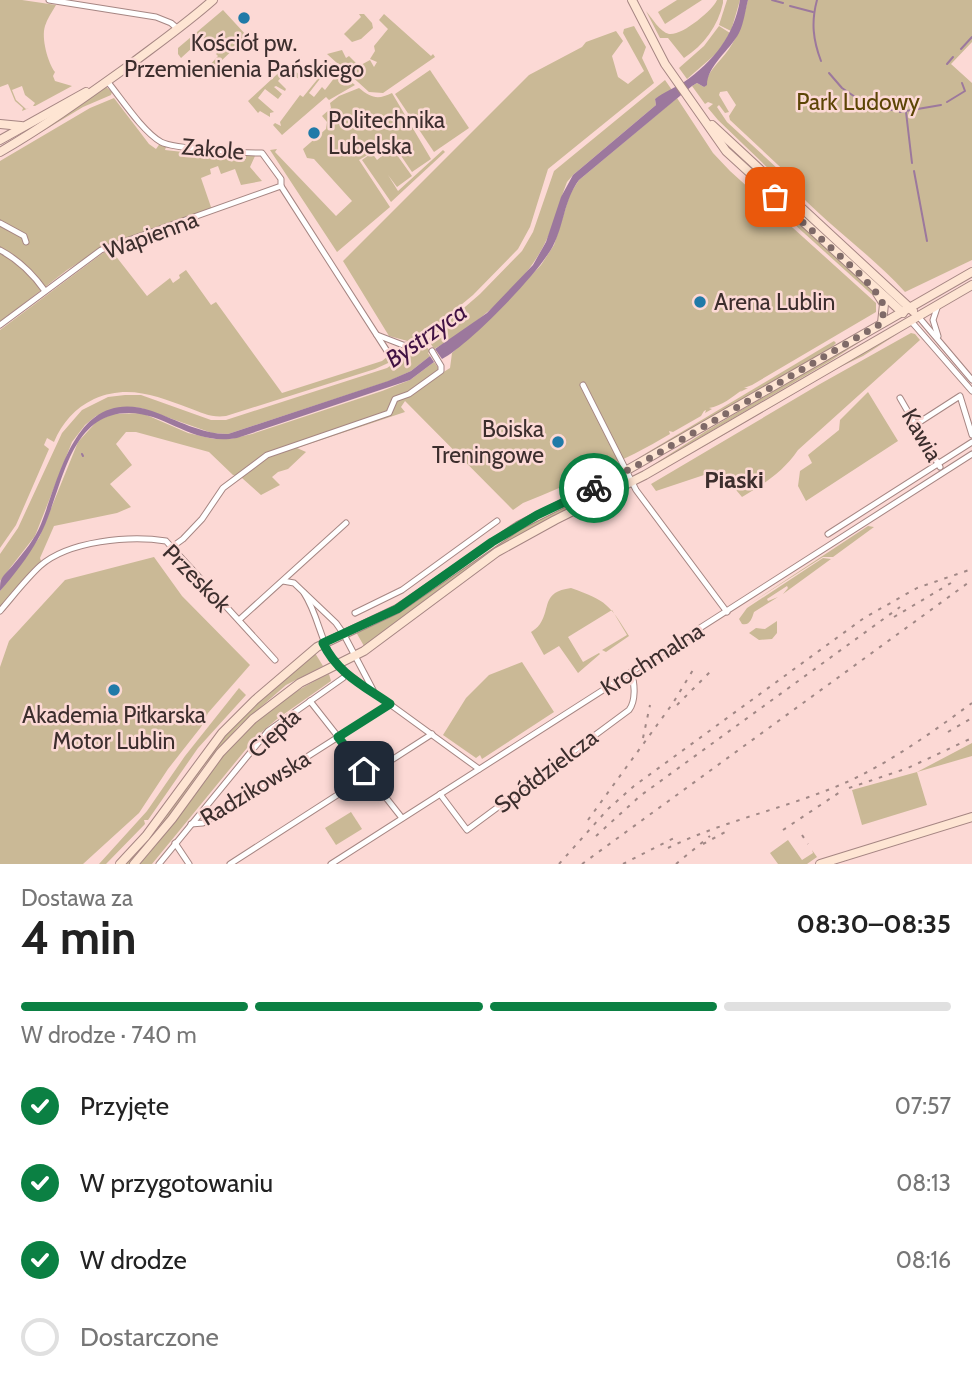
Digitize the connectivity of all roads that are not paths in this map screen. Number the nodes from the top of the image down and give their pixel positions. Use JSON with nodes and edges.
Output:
{"nodes":[{"id":1,"x":49,"y":0,"type":"edge"},
{"id":2,"x":213,"y":0,"type":"edge"},
{"id":3,"x":632,"y":0,"type":"edge"},
{"id":4,"x":178,"y":29,"type":"junction"},
{"id":5,"x":107,"y":81,"type":"junction"},
{"id":6,"x":699,"y":112,"type":"junction"},
{"id":7,"x":0,"y":124,"type":"edge"},
{"id":8,"x":24,"y":127,"type":"junction"},
{"id":9,"x":0,"y":141,"type":"edge"},
{"id":10,"x":14,"y":144,"type":"junction"},
{"id":11,"x":0,"y":152,"type":"edge"},
{"id":12,"x":281,"y":186,"type":"junction"},
{"id":13,"x":0,"y":223,"type":"edge"},
{"id":14,"x":26,"y":242,"type":"dead end"},
{"id":15,"x":0,"y":250,"type":"edge"},
{"id":16,"x":972,"y":272,"type":"edge"},
{"id":17,"x":861,"y":275,"type":"junction"},
{"id":18,"x":972,"y":285,"type":"edge"},
{"id":19,"x":45,"y":291,"type":"junction"},
{"id":20,"x":940,"y":303,"type":"junction"},
{"id":21,"x":906,"y":309,"type":"junction"},
{"id":22,"x":914,"y":318,"type":"junction"},
{"id":23,"x":882,"y":323,"type":"junction"},
{"id":24,"x":0,"y":325,"type":"edge"},
{"id":25,"x":377,"y":335,"type":"junction"},
{"id":26,"x":939,"y":339,"type":"junction"},
{"id":27,"x":418,"y":346,"type":"dead end"},
{"id":28,"x":387,"y":351,"type":"dead end"},
{"id":29,"x":432,"y":351,"type":"dead end"},
{"id":30,"x":972,"y":380,"type":"edge"},
{"id":31,"x":583,"y":385,"type":"dead end"},
{"id":32,"x":972,"y":391,"type":"edge"},
{"id":33,"x":900,"y":398,"type":"dead end"},
{"id":34,"x":915,"y":425,"type":"junction"},
{"id":35,"x":972,"y":435,"type":"edge"},
{"id":36,"x":972,"y":442,"type":"edge"},
{"id":37,"x":972,"y":454,"type":"edge"},
{"id":38,"x":938,"y":464,"type":"junction"},
{"id":39,"x":626,"y":471,"type":"junction"},
{"id":40,"x":943,"y":473,"type":"junction"},
{"id":41,"x":631,"y":482,"type":"junction"},
{"id":42,"x":497,"y":521,"type":"dead end"},
{"id":43,"x":346,"y":523,"type":"dead end"},
{"id":44,"x":828,"y":534,"type":"dead end"},
{"id":45,"x":172,"y":547,"type":"junction"},
{"id":46,"x":283,"y":581,"type":"junction"},
{"id":47,"x":304,"y":593,"type":"junction"},
{"id":48,"x":0,"y":611,"type":"edge"},
{"id":49,"x":727,"y":612,"type":"junction"},
{"id":50,"x":355,"y":613,"type":"dead end"},
{"id":51,"x":239,"y":620,"type":"junction"},
{"id":52,"x":343,"y":633,"type":"junction"},
{"id":53,"x":323,"y":643,"type":"junction"},
{"id":54,"x":355,"y":656,"type":"junction"},
{"id":55,"x":275,"y":660,"type":"dead end"},
{"id":56,"x":336,"y":665,"type":"junction"},
{"id":57,"x":631,"y":672,"type":"junction"},
{"id":58,"x":343,"y":678,"type":"dead end"},
{"id":59,"x":377,"y":695,"type":"junction"},
{"id":60,"x":310,"y":701,"type":"junction"},
{"id":61,"x":390,"y":704,"type":"junction"},
{"id":62,"x":432,"y":734,"type":"junction"},
{"id":63,"x":338,"y":737,"type":"junction"},
{"id":64,"x":479,"y":769,"type":"junction"},
{"id":65,"x":368,"y":776,"type":"junction"},
{"id":66,"x":440,"y":794,"type":"junction"},
{"id":67,"x":972,"y":817,"type":"edge"},
{"id":68,"x":402,"y":818,"type":"junction"},
{"id":69,"x":191,"y":824,"type":"junction"},
{"id":70,"x":175,"y":843,"type":"junction"},
{"id":71,"x":120,"y":864,"type":"edge"},
{"id":72,"x":134,"y":864,"type":"edge"},
{"id":73,"x":159,"y":864,"type":"edge"},
{"id":74,"x":189,"y":864,"type":"edge"},
{"id":75,"x":230,"y":864,"type":"edge"},
{"id":76,"x":331,"y":864,"type":"edge"},
{"id":77,"x":820,"y":864,"type":"edge"}],
"edges":[{"from":1,"to":4,"type":"street"},
{"from":2,"to":4,"type":"main road"},
{"from":3,"to":6,"type":"main road"},
{"from":4,"to":5,"type":"main road"},
{"from":5,"to":8,"type":"main road"},
{"from":5,"to":10,"type":"main road"},
{"from":5,"to":12,"type":"street","name":"Zakole"},
{"from":6,"to":17,"type":"main road"},
{"from":6,"to":21,"type":"main road"},
{"from":7,"to":8,"type":"main road"},
{"from":8,"to":9,"type":"main road"},
{"from":9,"to":10,"type":"main road"},
{"from":10,"to":11,"type":"main road"},
{"from":12,"to":19,"type":"street","name":"Wapienna"},
{"from":12,"to":25,"type":"street"},
{"from":13,"to":14,"type":"street"},
{"from":15,"to":19,"type":"street"},
{"from":16,"to":21,"type":"main road"},
{"from":17,"to":21,"type":"main road"},
{"from":17,"to":23,"type":"main road"},
{"from":18,"to":20,"type":"main road"},
{"from":19,"to":24,"type":"street","name":"Wapienna"},
{"from":20,"to":22,"type":"main road"},
{"from":20,"to":26,"type":"street"},
{"from":21,"to":22,"type":"main road"},
{"from":21,"to":23,"type":"main road"},
{"from":22,"to":26,"type":"street"},
{"from":22,"to":32,"type":"street"},
{"from":22,"to":41,"type":"main road"},
{"from":23,"to":39,"type":"main road"},
{"from":25,"to":27,"type":"street"},
{"from":25,"to":28,"type":"street"},
{"from":26,"to":30,"type":"street"},
{"from":29,"to":45,"type":"street"},
{"from":31,"to":39,"type":"street"},
{"from":33,"to":34,"type":"street","name":"Kawia"},
{"from":34,"to":35,"type":"street"},
{"from":34,"to":38,"type":"street","name":"Kawia"},
{"from":36,"to":38,"type":"street"},
{"from":37,"to":40,"type":"street","name":"Krochmalna"},
{"from":38,"to":40,"type":"street","name":"Kawia"},
{"from":38,"to":44,"type":"street"},
{"from":39,"to":41,"type":"street"},
{"from":39,"to":52,"type":"main road"},
{"from":40,"to":49,"type":"street","name":"Krochmalna"},
{"from":41,"to":49,"type":"street"},
{"from":41,"to":54,"type":"main road"},
{"from":42,"to":50,"type":"street"},
{"from":43,"to":46,"type":"street"},
{"from":45,"to":48,"type":"street","name":"Przeskok"},
{"from":45,"to":51,"type":"street","name":"Przeskok"},
{"from":46,"to":47,"type":"street"},
{"from":46,"to":51,"type":"street"},
{"from":47,"to":52,"type":"street"},
{"from":47,"to":53,"type":"street"},
{"from":49,"to":57,"type":"street","name":"Krochmalna"},
{"from":51,"to":55,"type":"street","name":"Przeskok"},
{"from":52,"to":53,"type":"main road"},
{"from":52,"to":54,"type":"street"},
{"from":53,"to":56,"type":"street"},
{"from":53,"to":71,"type":"main road"},
{"from":54,"to":56,"type":"main road"},
{"from":54,"to":59,"type":"street"},
{"from":56,"to":59,"type":"street"},
{"from":56,"to":72,"type":"main road"},
{"from":57,"to":64,"type":"street","name":"Krochmalna"},
{"from":57,"to":66,"type":"street","name":"Spółdzielcza"},
{"from":58,"to":60,"type":"street","name":"Ciepła"},
{"from":59,"to":61,"type":"street"},
{"from":60,"to":63,"type":"street"},
{"from":60,"to":69,"type":"street","name":"Ciepła"},
{"from":61,"to":62,"type":"street"},
{"from":61,"to":63,"type":"street","name":"Radzikowska"},
{"from":62,"to":64,"type":"street"},
{"from":62,"to":65,"type":"street"},
{"from":63,"to":65,"type":"street"},
{"from":63,"to":69,"type":"street","name":"Radzikowska"},
{"from":64,"to":66,"type":"street","name":"Krochmalna"},
{"from":65,"to":68,"type":"street"},
{"from":65,"to":75,"type":"street"},
{"from":66,"to":68,"type":"street","name":"Krochmalna"},
{"from":67,"to":77,"type":"main road"},
{"from":68,"to":76,"type":"street","name":"Krochmalna"},
{"from":69,"to":70,"type":"street","name":"Ciepła"},
{"from":70,"to":73,"type":"street","name":"Ciepła"},
{"from":70,"to":74,"type":"street"}]}
